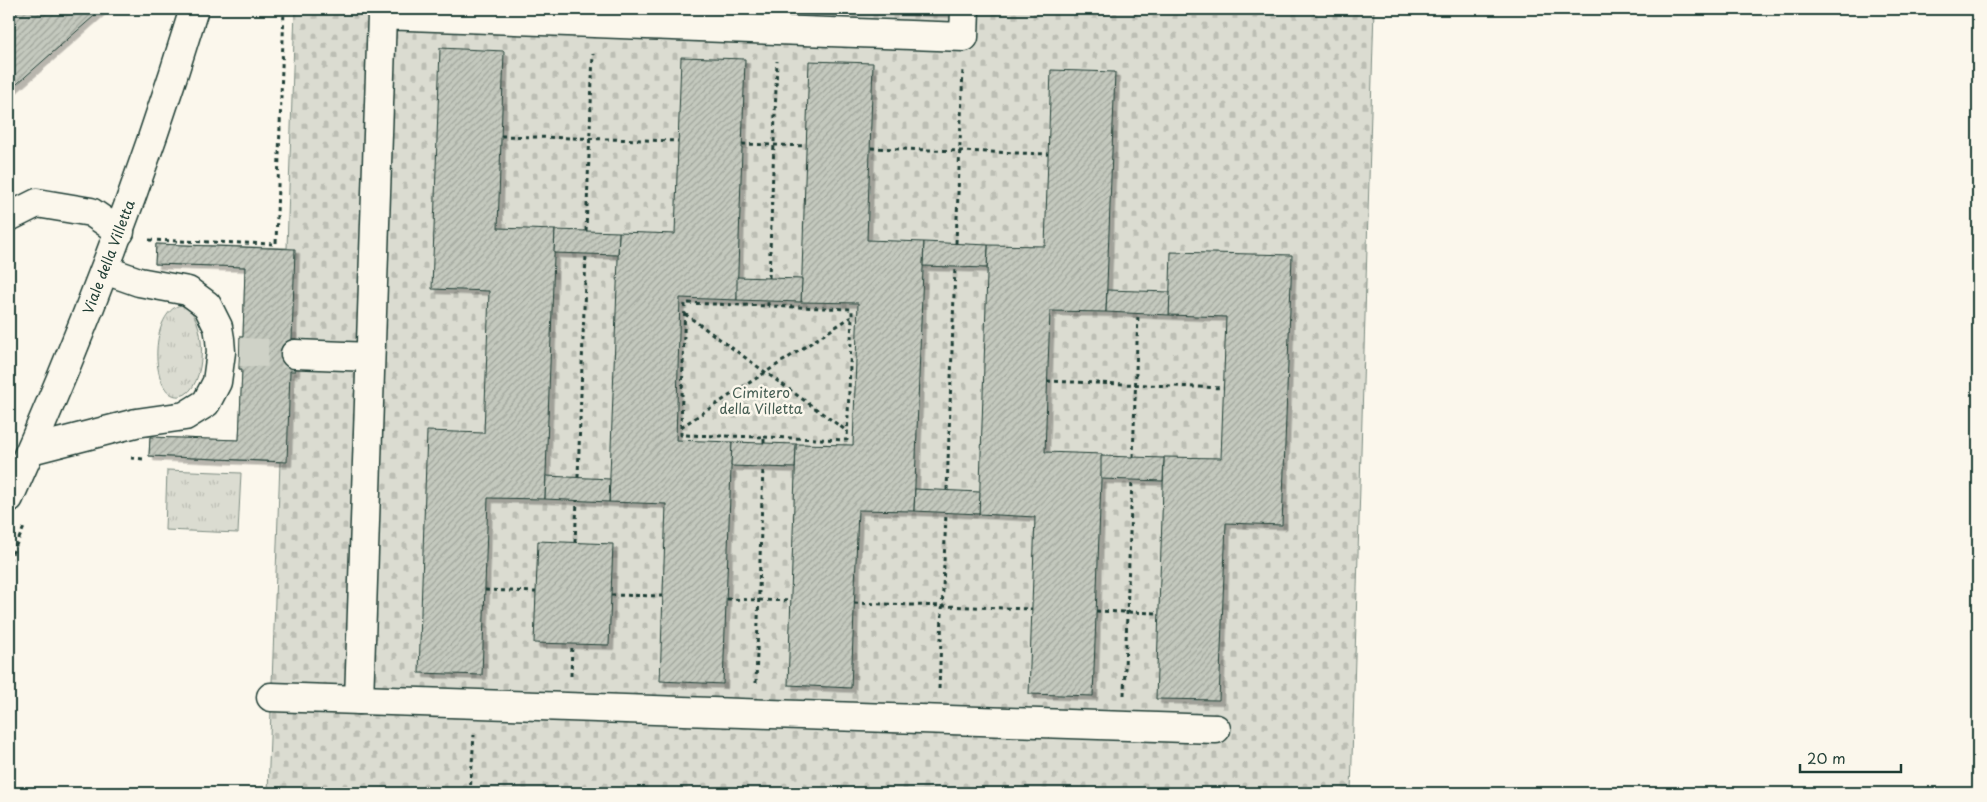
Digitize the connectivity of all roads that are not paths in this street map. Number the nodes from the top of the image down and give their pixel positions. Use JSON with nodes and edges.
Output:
{"nodes":[{"id":1,"x":194,"y":9,"type":"edge"},
{"id":2,"x":965,"y":9,"type":"edge"},
{"id":3,"x":594,"y":16,"type":"edge"},
{"id":4,"x":9,"y":217,"type":"edge"},
{"id":5,"x":132,"y":236,"type":"junction"},
{"id":6,"x":105,"y":270,"type":"junction"},
{"id":7,"x":295,"y":354,"type":"tunnel mouth"},
{"id":8,"x":370,"y":357,"type":"junction"},
{"id":9,"x":31,"y":450,"type":"junction"},
{"id":10,"x":9,"y":498,"type":"edge"},
{"id":11,"x":271,"y":697,"type":"dead end"},
{"id":12,"x":358,"y":700,"type":"junction"},
{"id":13,"x":1216,"y":729,"type":"dead end"}],
"edges":[{"from":1,"to":5,"type":"street","name":"Viale della Villetta"},
{"from":2,"to":3,"type":"street"},
{"from":3,"to":8,"type":"street"},
{"from":4,"to":5,"type":"street"},
{"from":5,"to":6,"type":"street","name":"Viale della Villetta"},
{"from":6,"to":9,"type":"street","name":"Viale della Villetta"},
{"from":6,"to":9,"type":"street"},
{"from":7,"to":8,"type":"street"},
{"from":8,"to":12,"type":"street"},
{"from":9,"to":10,"type":"street","name":"Viale della Villetta"},
{"from":11,"to":12,"type":"street"},
{"from":12,"to":13,"type":"street"}]}
